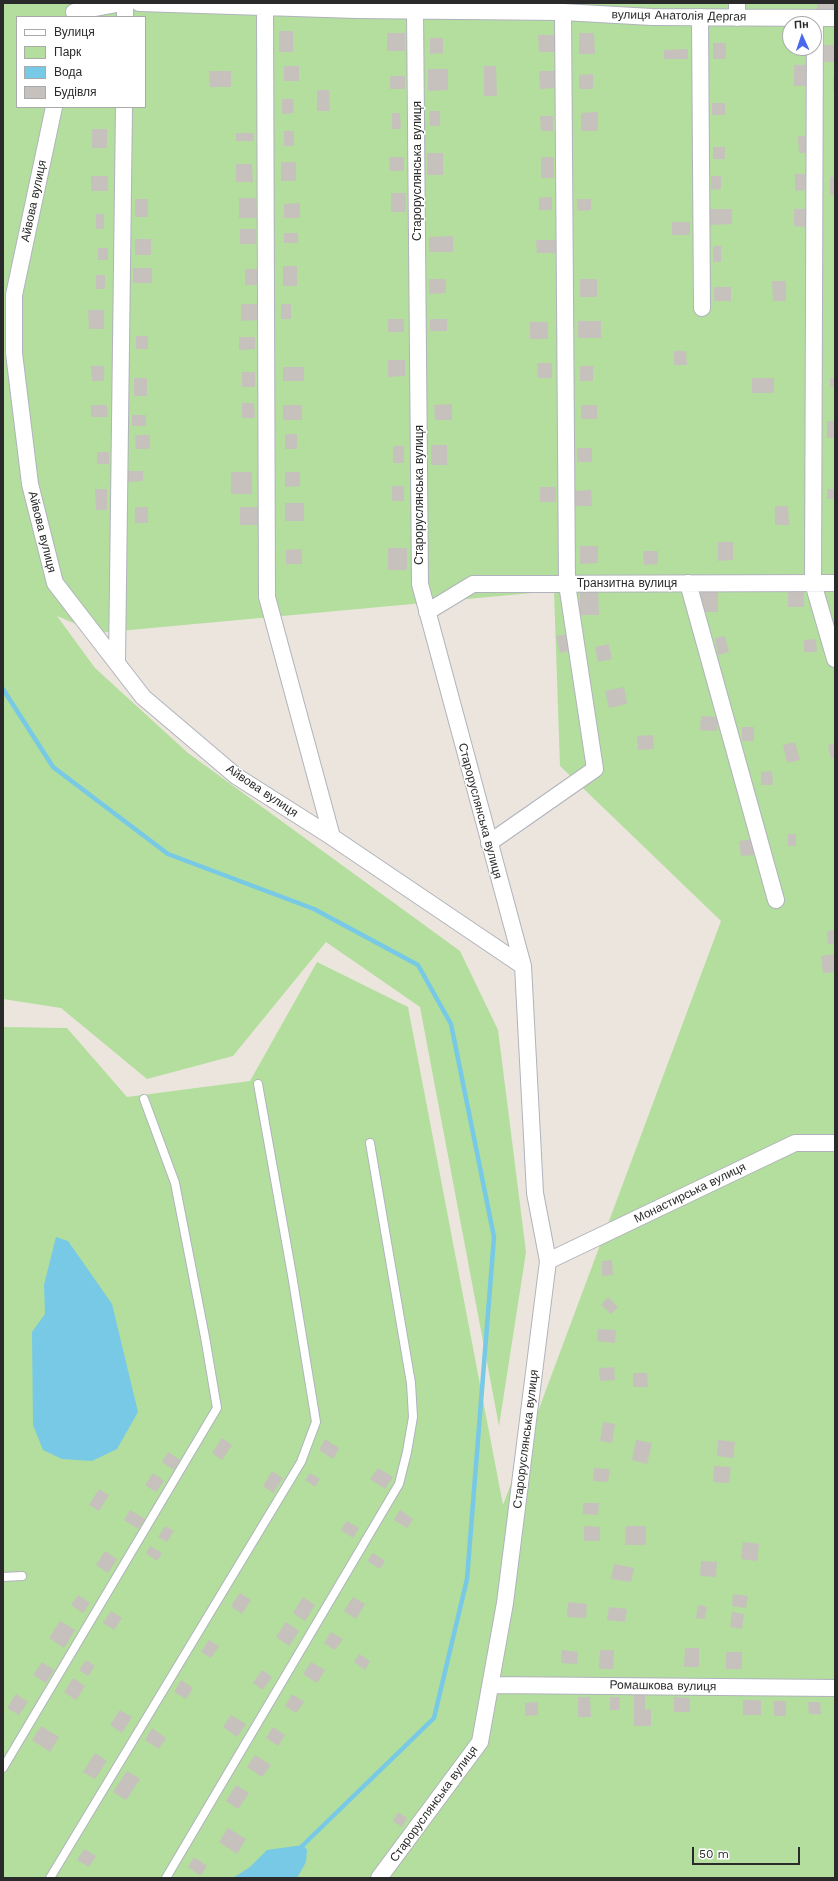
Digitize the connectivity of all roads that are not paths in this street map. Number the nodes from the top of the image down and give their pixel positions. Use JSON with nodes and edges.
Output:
{"nodes":[{"id":1,"x":122,"y":3,"type":"edge"},
{"id":2,"x":125,"y":3,"type":"edge"},
{"id":3,"x":139,"y":3,"type":"edge"},
{"id":4,"x":506,"y":7,"type":"edge"},
{"id":5,"x":265,"y":8,"type":"junction"},
{"id":6,"x":416,"y":10,"type":"junction"},
{"id":7,"x":652,"y":10,"type":"edge"},
{"id":8,"x":737,"y":10,"type":"edge"},
{"id":9,"x":75,"y":11,"type":"edge"},
{"id":10,"x":563,"y":12,"type":"junction"},
{"id":11,"x":125,"y":16,"type":"edge"},
{"id":12,"x":796,"y":16,"type":"edge"},
{"id":13,"x":700,"y":17,"type":"junction"},
{"id":14,"x":822,"y":18,"type":"edge"},
{"id":15,"x":835,"y":18,"type":"edge"},
{"id":16,"x":815,"y":56,"type":"edge"},
{"id":17,"x":54,"y":108,"type":"edge"},
{"id":18,"x":124,"y":108,"type":"edge"},
{"id":19,"x":702,"y":308,"type":"dead end"},
{"id":20,"x":688,"y":583,"type":"junction"},
{"id":21,"x":813,"y":583,"type":"junction"},
{"id":22,"x":835,"y":583,"type":"edge"},
{"id":23,"x":567,"y":584,"type":"junction"},
{"id":24,"x":427,"y":612,"type":"junction"},
{"id":25,"x":835,"y":659,"type":"edge"},
{"id":26,"x":117,"y":662,"type":"junction"},
{"id":27,"x":332,"y":837,"type":"junction"},
{"id":28,"x":489,"y":843,"type":"junction"},
{"id":29,"x":776,"y":900,"type":"dead end"},
{"id":30,"x":523,"y":966,"type":"junction"},
{"id":31,"x":258,"y":1084,"type":"dead end"},
{"id":32,"x":144,"y":1099,"type":"dead end"},
{"id":33,"x":370,"y":1143,"type":"dead end"},
{"id":34,"x":835,"y":1143,"type":"edge"},
{"id":35,"x":548,"y":1261,"type":"junction"},
{"id":36,"x":22,"y":1576,"type":"dead end"},
{"id":37,"x":3,"y":1577,"type":"edge"},
{"id":38,"x":491,"y":1685,"type":"junction"},
{"id":39,"x":835,"y":1688,"type":"edge"},
{"id":40,"x":3,"y":1768,"type":"edge"},
{"id":41,"x":50,"y":1878,"type":"edge"},
{"id":42,"x":166,"y":1878,"type":"edge"},
{"id":43,"x":379,"y":1878,"type":"edge"}],
"edges":[{"from":1,"to":9,"type":"street"},
{"from":2,"to":11,"type":"street"},
{"from":3,"to":5,"type":"street","name":"вулиця Анатолія Дергая"},
{"from":4,"to":6,"type":"street","name":"вулиця Анатолія Дергая"},
{"from":4,"to":10,"type":"street","name":"вулиця Анатолія Дергая"},
{"from":5,"to":6,"type":"street","name":"вулиця Анатолія Дергая"},
{"from":5,"to":27,"type":"street"},
{"from":6,"to":24,"type":"street","name":"Староруслянська вулиця"},
{"from":7,"to":10,"type":"street","name":"вулиця Анатолія Дергая"},
{"from":7,"to":13,"type":"street","name":"вулиця Анатолія Дергая"},
{"from":8,"to":12,"type":"street","name":"вулиця Анатолія Дергая"},
{"from":8,"to":13,"type":"street","name":"вулиця Анатолія Дергая"},
{"from":10,"to":23,"type":"street"},
{"from":13,"to":19,"type":"street"},
{"from":14,"to":15,"type":"street","name":"вулиця Анатолія Дергая"},
{"from":16,"to":21,"type":"street"},
{"from":17,"to":26,"type":"street","name":"Айвова вулиця"},
{"from":18,"to":26,"type":"street"},
{"from":20,"to":21,"type":"street","name":"Транзитна вулиця"},
{"from":20,"to":23,"type":"street","name":"Транзитна вулиця"},
{"from":20,"to":29,"type":"street"},
{"from":21,"to":22,"type":"street","name":"Транзитна вулиця"},
{"from":21,"to":25,"type":"street"},
{"from":23,"to":24,"type":"street","name":"Транзитна вулиця"},
{"from":23,"to":28,"type":"street"},
{"from":24,"to":28,"type":"street","name":"Староруслянська вулиця"},
{"from":26,"to":27,"type":"street","name":"Айвова вулиця"},
{"from":27,"to":30,"type":"street"},
{"from":28,"to":30,"type":"street","name":"Староруслянська вулиця"},
{"from":30,"to":35,"type":"street","name":"Староруслянська вулиця"},
{"from":31,"to":41,"type":"lane"},
{"from":32,"to":40,"type":"lane"},
{"from":33,"to":42,"type":"lane"},
{"from":34,"to":35,"type":"street","name":"Монастирська вулиця"},
{"from":35,"to":38,"type":"street","name":"Староруслянська вулиця"},
{"from":36,"to":37,"type":"lane"},
{"from":38,"to":39,"type":"street","name":"Ромашкова вулиця"},
{"from":38,"to":43,"type":"street","name":"Староруслянська вулиця"}]}
